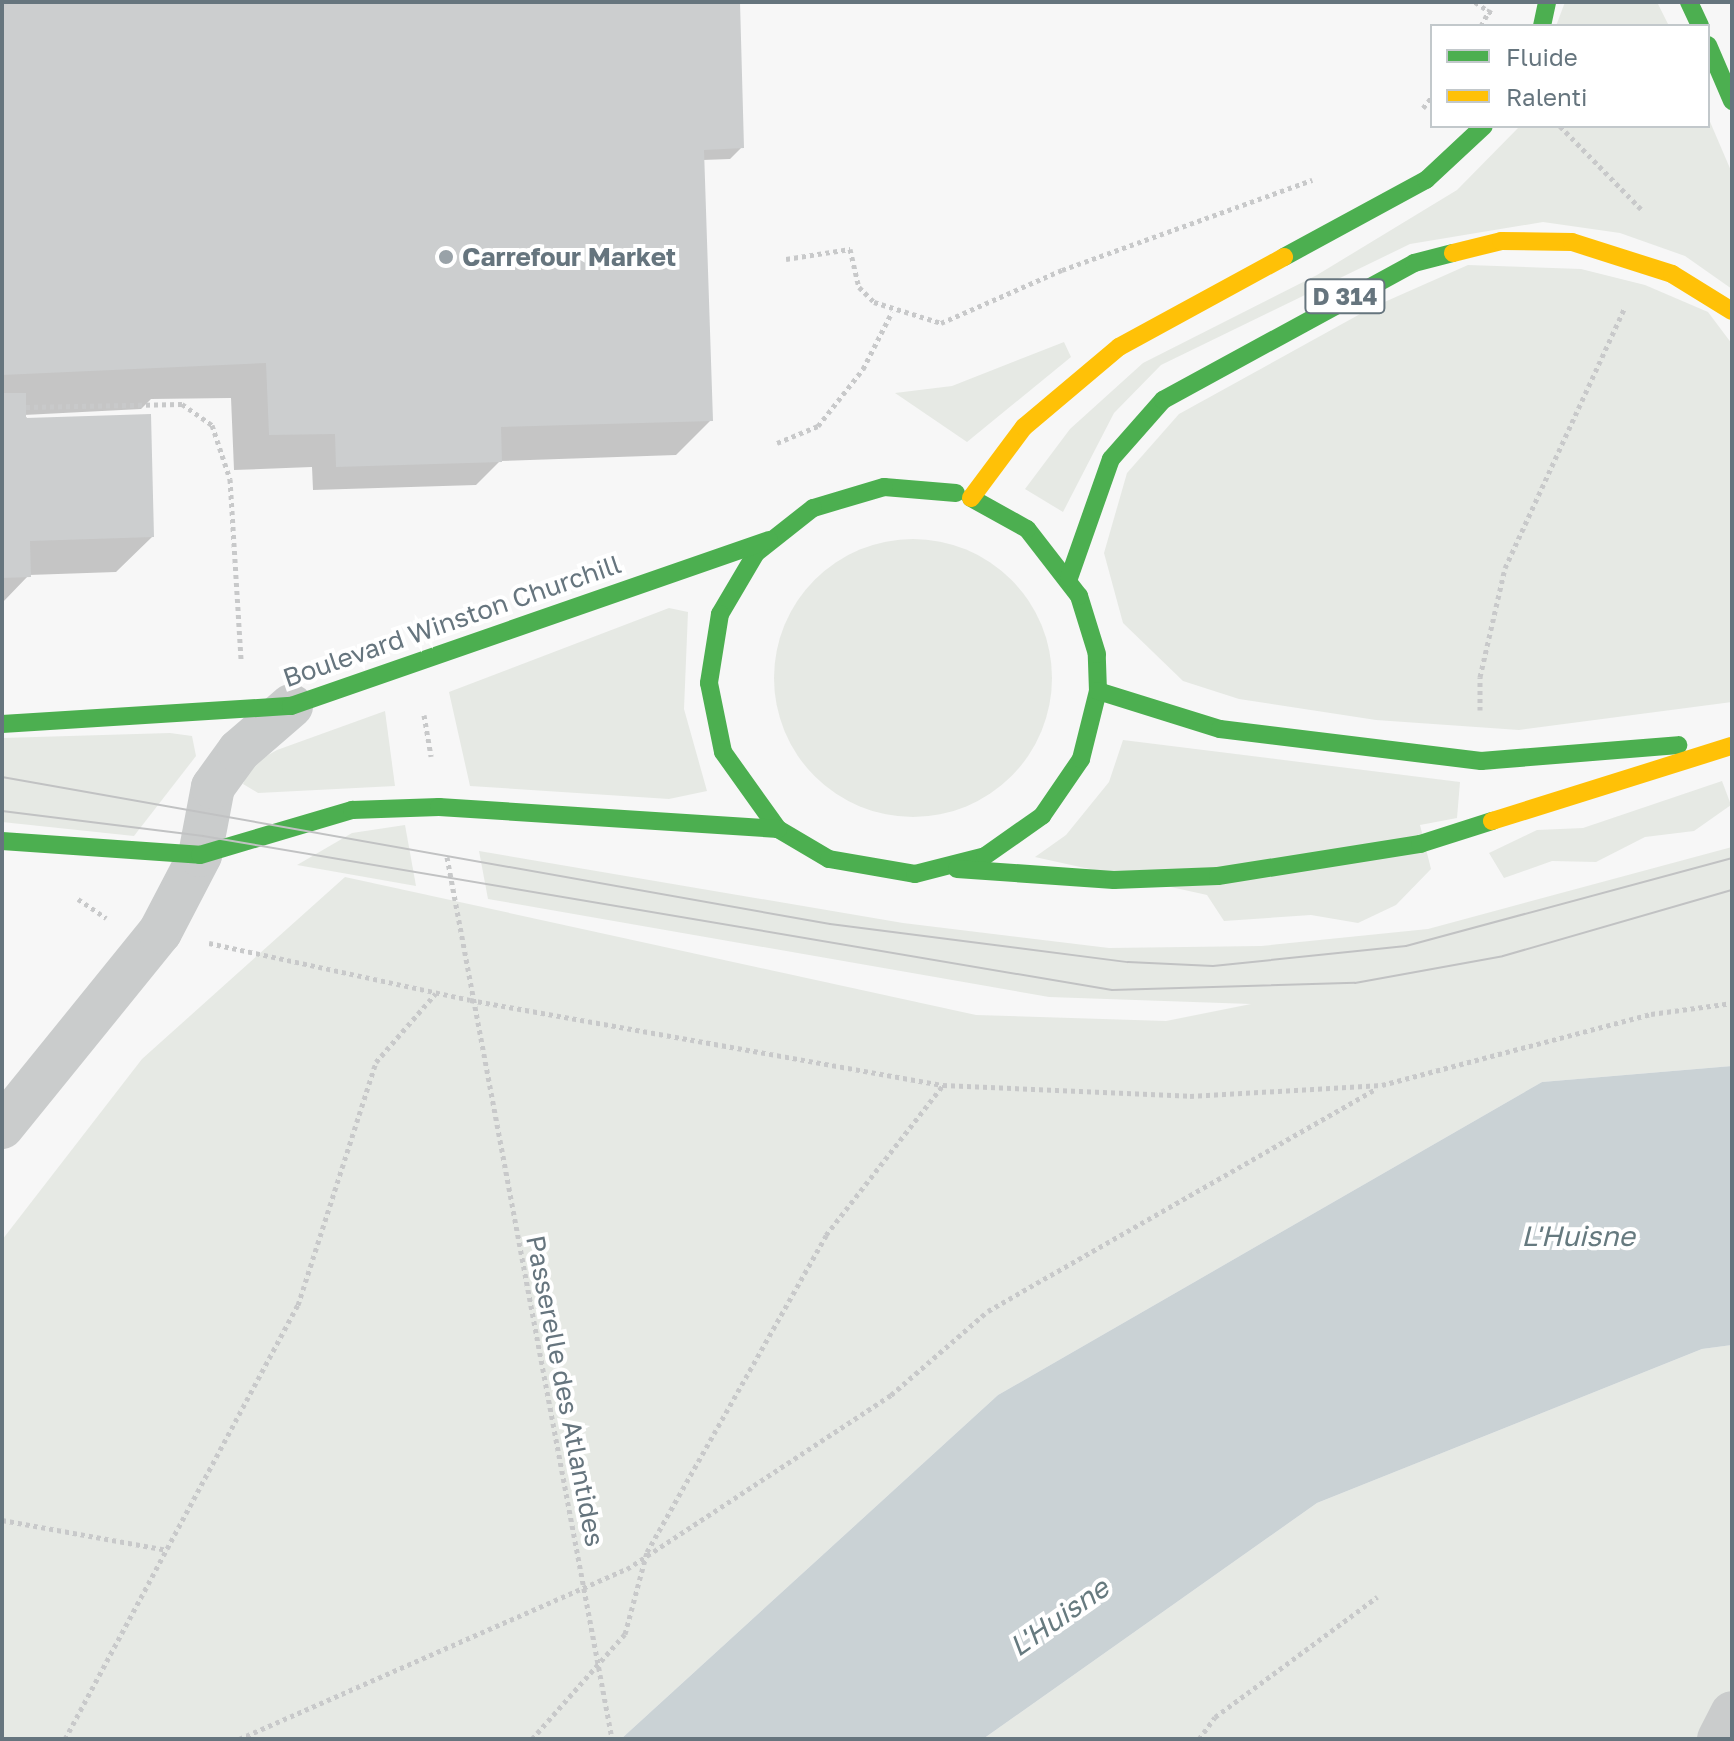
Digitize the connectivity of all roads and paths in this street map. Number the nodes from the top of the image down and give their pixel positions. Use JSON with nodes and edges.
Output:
{"nodes":[{"id":1,"x":1475,"y":2,"type":"edge"},
{"id":2,"x":1547,"y":2,"type":"edge"},
{"id":3,"x":1689,"y":2,"type":"edge"},
{"id":4,"x":1491,"y":5,"type":"edge"},
{"id":5,"x":1482,"y":24,"type":"edge"},
{"id":6,"x":1498,"y":24,"type":"edge"},
{"id":7,"x":1542,"y":24,"type":"edge"},
{"id":8,"x":1699,"y":24,"type":"edge"},
{"id":9,"x":1710,"y":50,"type":"edge"},
{"id":10,"x":1430,"y":99,"type":"edge"},
{"id":11,"x":1732,"y":101,"type":"edge"},
{"id":12,"x":1418,"y":114,"type":"dead end"},
{"id":13,"x":1482,"y":128,"type":"edge"},
{"id":14,"x":1562,"y":128,"type":"edge"},
{"id":15,"x":1323,"y":176,"type":"dead end"},
{"id":16,"x":786,"y":259,"type":"dead end"},
{"id":17,"x":1642,"y":261,"type":"junction"},
{"id":18,"x":1732,"y":311,"type":"edge"},
{"id":19,"x":892,"y":312,"type":"junction"},
{"id":20,"x":26,"y":407,"type":"dead end"},
{"id":21,"x":777,"y":443,"type":"dead end"},
{"id":22,"x":964,"y":496,"type":"junction"},
{"id":23,"x":769,"y":540,"type":"junction"},
{"id":24,"x":1069,"y":578,"type":"junction"},
{"id":25,"x":1098,"y":691,"type":"junction"},
{"id":26,"x":291,"y":706,"type":"junction"},
{"id":27,"x":244,"y":710,"type":"junction"},
{"id":28,"x":2,"y":724,"type":"edge"},
{"id":29,"x":1732,"y":743,"type":"edge"},
{"id":30,"x":1481,"y":761,"type":"junction"},
{"id":31,"x":778,"y":829,"type":"junction"},
{"id":32,"x":2,"y":841,"type":"edge"},
{"id":33,"x":200,"y":855,"type":"junction"},
{"id":34,"x":951,"y":868,"type":"junction"},
{"id":35,"x":160,"y":932,"type":"junction"},
{"id":36,"x":436,"y":993,"type":"junction"},
{"id":37,"x":1732,"y":1003,"type":"edge"},
{"id":38,"x":478,"y":1051,"type":"dead end"},
{"id":39,"x":943,"y":1085,"type":"junction"},
{"id":40,"x":1382,"y":1085,"type":"junction"},
{"id":41,"x":2,"y":1127,"type":"edge"},
{"id":42,"x":2,"y":1520,"type":"edge"},
{"id":43,"x":167,"y":1550,"type":"junction"},
{"id":44,"x":647,"y":1552,"type":"junction"},
{"id":45,"x":1377,"y":1597,"type":"dead end"},
{"id":46,"x":1732,"y":1713,"type":"edge"},
{"id":47,"x":65,"y":1739,"type":"edge"},
{"id":48,"x":239,"y":1739,"type":"edge"},
{"id":49,"x":532,"y":1739,"type":"edge"},
{"id":50,"x":612,"y":1739,"type":"edge"},
{"id":51,"x":1199,"y":1739,"type":"edge"},
{"id":52,"x":1719,"y":1739,"type":"edge"}],
"edges":[{"from":1,"to":4,"type":"path"},
{"from":2,"to":7,"type":"street"},
{"from":3,"to":8,"type":"street"},
{"from":4,"to":5,"type":"path"},
{"from":4,"to":6,"type":"path"},
{"from":9,"to":11,"type":"street"},
{"from":10,"to":12,"type":"path"},
{"from":13,"to":22,"type":"street"},
{"from":14,"to":17,"type":"path"},
{"from":15,"to":19,"type":"path"},
{"from":16,"to":19,"type":"path"},
{"from":17,"to":18,"type":"street","number":"D 314"},
{"from":17,"to":24,"type":"street","number":"D 314"},
{"from":17,"to":30,"type":"path"},
{"from":19,"to":21,"type":"path"},
{"from":20,"to":27,"type":"path"},
{"from":22,"to":23,"type":"street"},
{"from":22,"to":24,"type":"street"},
{"from":23,"to":26,"type":"street","name":"Boulevard Winston Churchill"},
{"from":23,"to":31,"type":"street"},
{"from":24,"to":25,"type":"street"},
{"from":25,"to":30,"type":"street"},
{"from":25,"to":34,"type":"street"},
{"from":26,"to":27,"type":"street","name":"Boulevard Winston Churchill"},
{"from":26,"to":33,"type":"street"},
{"from":27,"to":28,"type":"street","name":"Boulevard Winston Churchill"},
{"from":29,"to":30,"type":"street"},
{"from":29,"to":34,"type":"street"},
{"from":31,"to":33,"type":"street"},
{"from":31,"to":34,"type":"street"},
{"from":32,"to":33,"type":"street"},
{"from":33,"to":35,"type":"street"},
{"from":35,"to":36,"type":"path"},
{"from":35,"to":41,"type":"street"},
{"from":36,"to":39,"type":"path"},
{"from":36,"to":43,"type":"path"},
{"from":37,"to":40,"type":"path"},
{"from":38,"to":50,"type":"path","name":"Passerelle des Atlantides"},
{"from":39,"to":40,"type":"path"},
{"from":39,"to":44,"type":"path"},
{"from":40,"to":44,"type":"path"},
{"from":42,"to":43,"type":"path"},
{"from":43,"to":47,"type":"path"},
{"from":44,"to":48,"type":"path"},
{"from":44,"to":49,"type":"path"},
{"from":45,"to":51,"type":"path"},
{"from":46,"to":52,"type":"street"}]}
